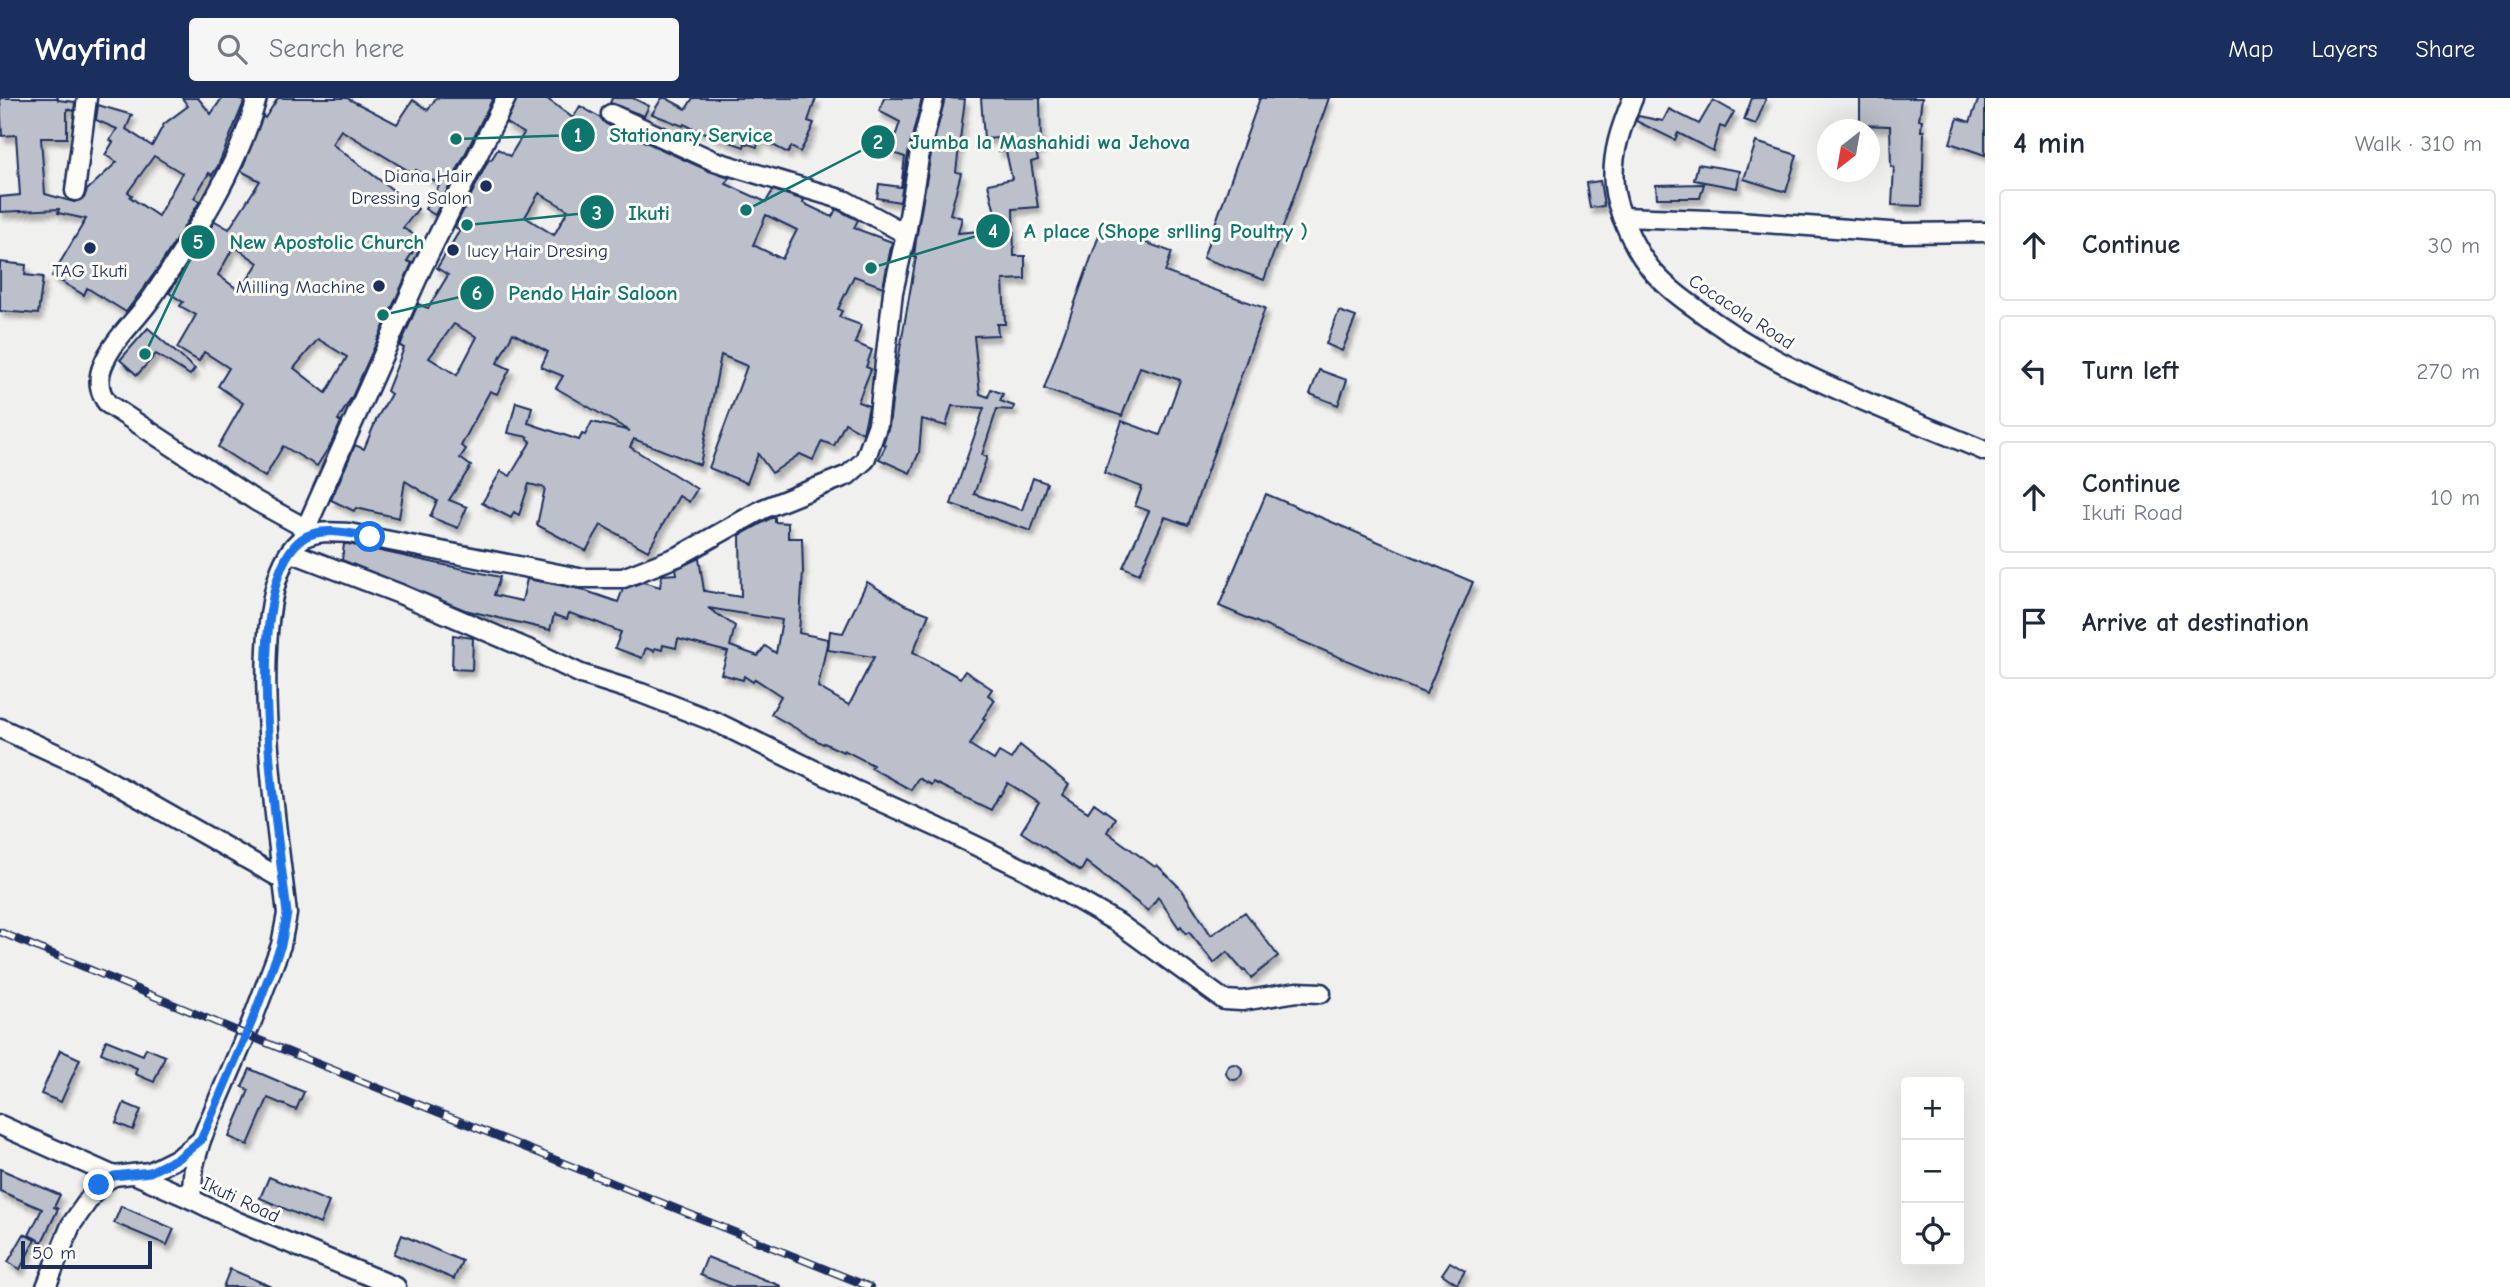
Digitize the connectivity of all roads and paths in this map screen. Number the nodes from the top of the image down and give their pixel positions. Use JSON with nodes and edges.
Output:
{"nodes":[{"id":1,"x":87,"y":98,"type":"edge"},
{"id":2,"x":257,"y":98,"type":"edge"},
{"id":3,"x":506,"y":98,"type":"edge"},
{"id":4,"x":934,"y":98,"type":"edge"},
{"id":5,"x":1633,"y":98,"type":"edge"},
{"id":6,"x":611,"y":114,"type":"dead end"},
{"id":7,"x":75,"y":191,"type":"dead end"},
{"id":8,"x":1622,"y":217,"type":"junction"},
{"id":9,"x":1985,"y":232,"type":"edge"},
{"id":10,"x":906,"y":234,"type":"junction"},
{"id":11,"x":1985,"y":451,"type":"edge"},
{"id":12,"x":299,"y":540,"type":"junction"},
{"id":13,"x":0,"y":728,"type":"edge"},
{"id":14,"x":282,"y":879,"type":"junction"},
{"id":15,"x":1321,"y":993,"type":"dead end"},
{"id":16,"x":0,"y":1125,"type":"edge"},
{"id":17,"x":201,"y":1140,"type":"junction"},
{"id":18,"x":134,"y":1174,"type":"junction"},
{"id":19,"x":114,"y":1176,"type":"junction"},
{"id":20,"x":191,"y":1199,"type":"junction"},
{"id":21,"x":46,"y":1287,"type":"edge"},
{"id":22,"x":396,"y":1287,"type":"edge"}],
"edges":[{"from":1,"to":7,"type":"street"},
{"from":2,"to":12,"type":"street"},
{"from":3,"to":12,"type":"street"},
{"from":4,"to":10,"type":"street"},
{"from":5,"to":8,"type":"street","name":"Cocacola Road"},
{"from":6,"to":10,"type":"street"},
{"from":8,"to":9,"type":"street"},
{"from":8,"to":11,"type":"street","name":"Cocacola Road"},
{"from":10,"to":12,"type":"street"},
{"from":12,"to":14,"type":"street"},
{"from":12,"to":15,"type":"street"},
{"from":13,"to":14,"type":"street"},
{"from":14,"to":17,"type":"street"},
{"from":16,"to":19,"type":"street"},
{"from":17,"to":18,"type":"street"},
{"from":17,"to":20,"type":"street"},
{"from":18,"to":19,"type":"street","name":"Ikuti Road"},
{"from":18,"to":20,"type":"street","name":"Ikuti Road"},
{"from":19,"to":21,"type":"street"},
{"from":20,"to":22,"type":"street","name":"Ikuti Road"}]}
